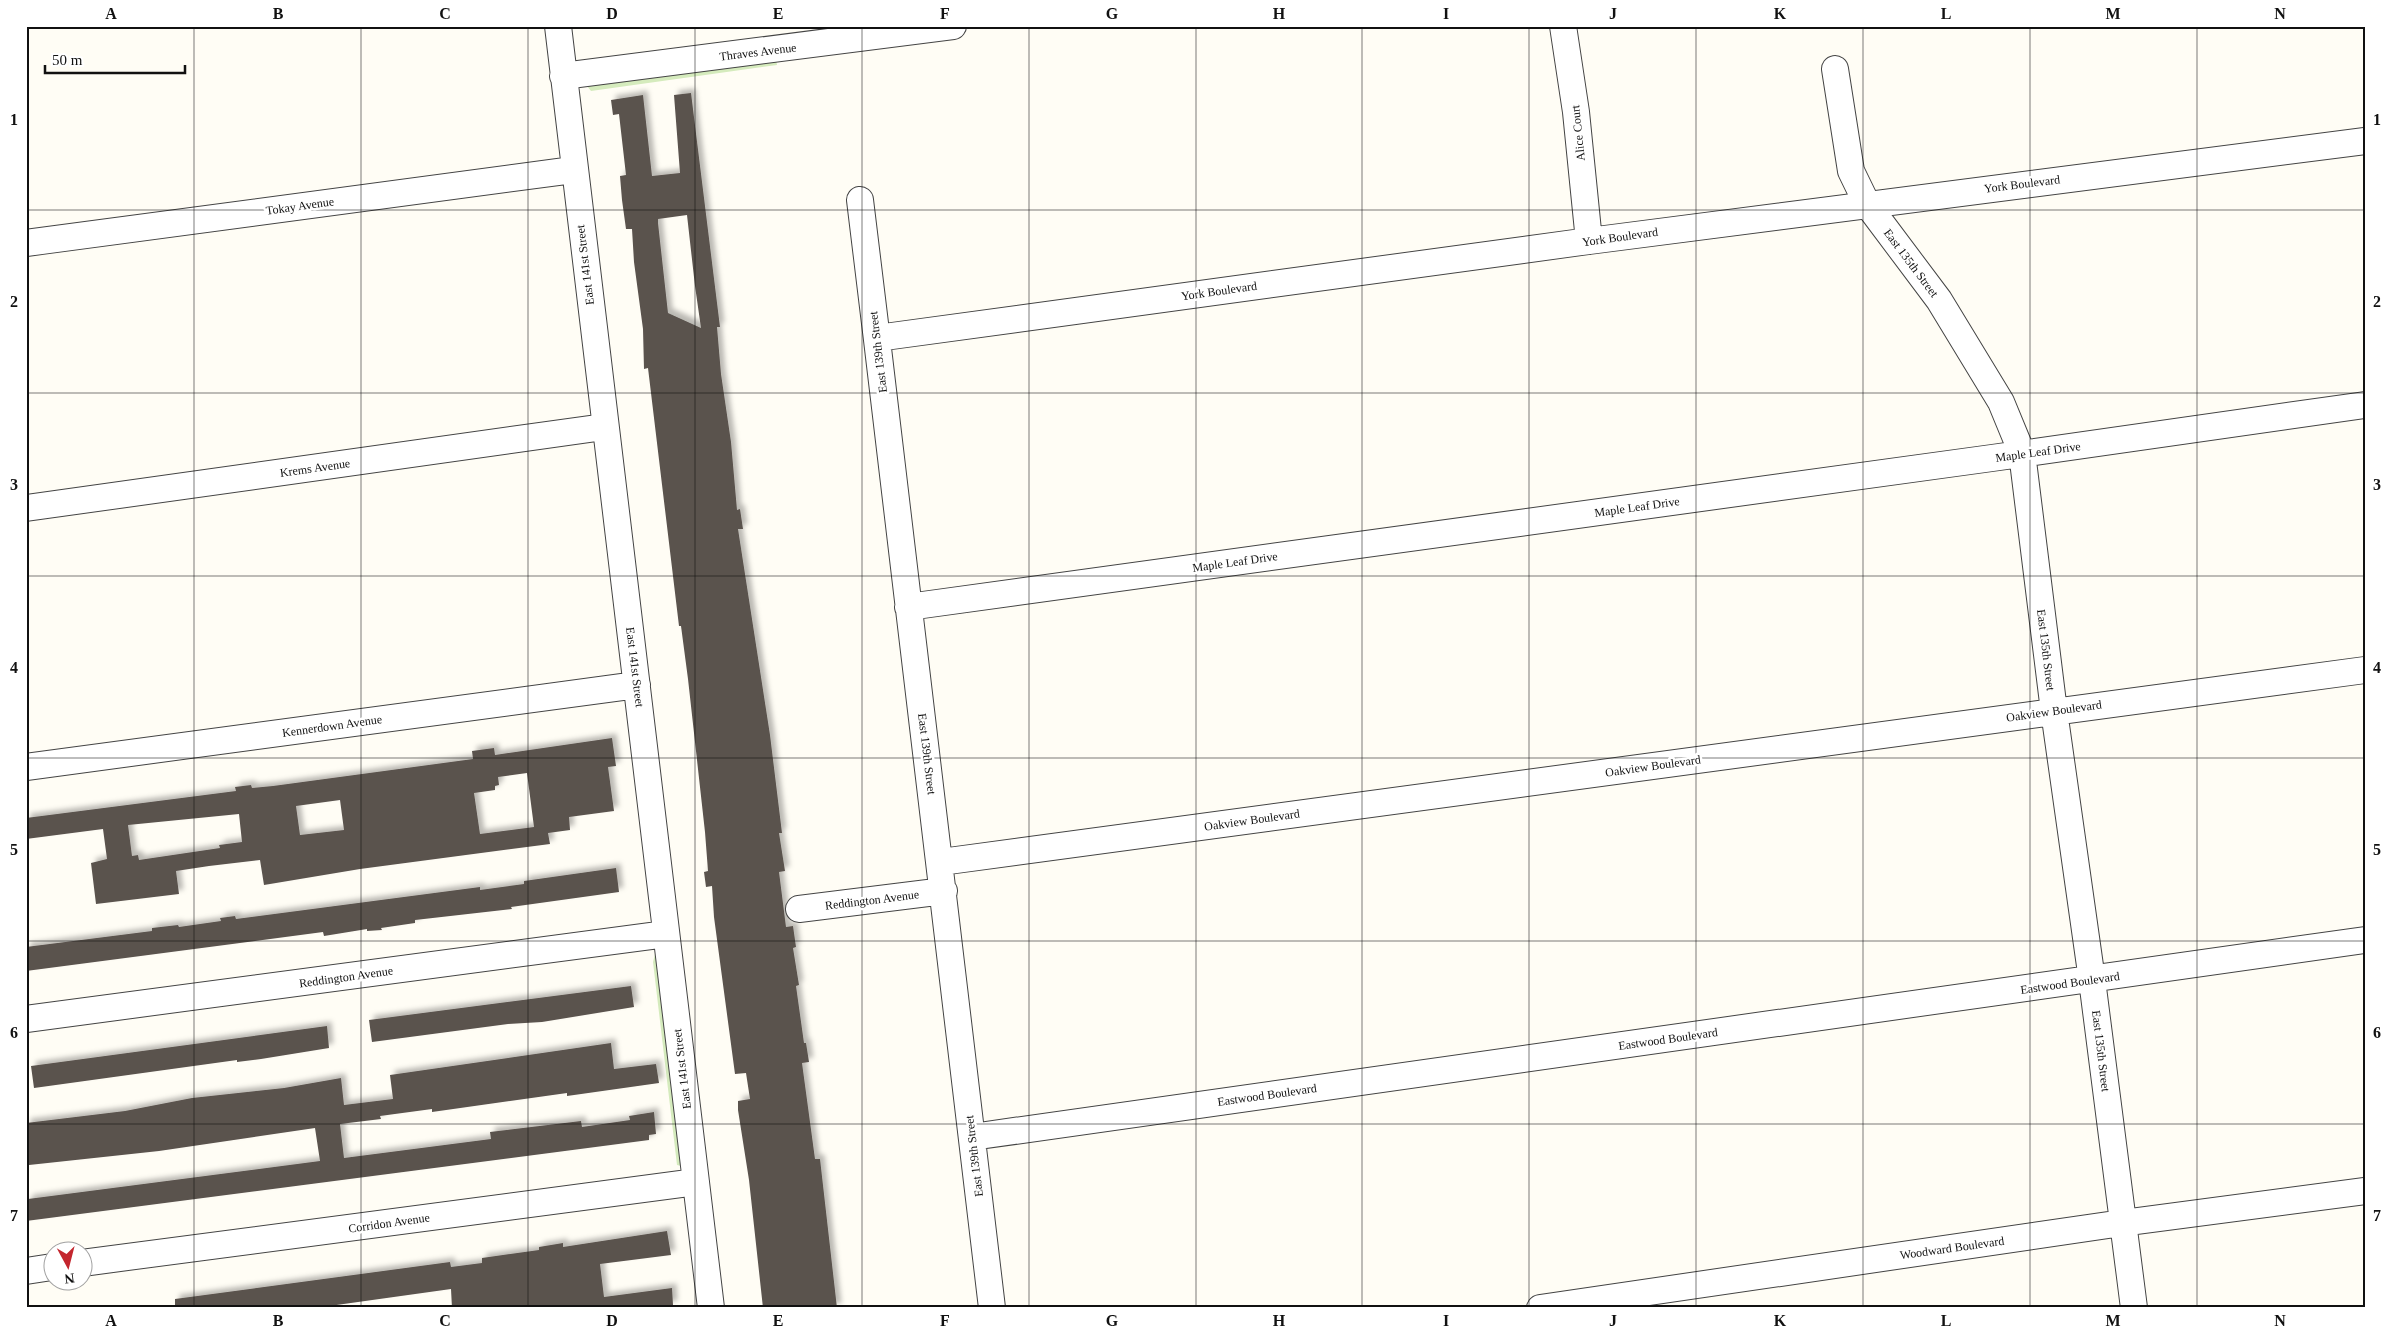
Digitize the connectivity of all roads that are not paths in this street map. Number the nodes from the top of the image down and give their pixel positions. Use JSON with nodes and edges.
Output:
{"nodes":[{"id":1,"x":558,"y":26,"type":"edge"},
{"id":2,"x":953,"y":26,"type":"edge"},
{"id":3,"x":1563,"y":26,"type":"edge"},
{"id":4,"x":845,"y":33,"type":"edge"},
{"id":5,"x":1835,"y":69,"type":"dead end"},
{"id":6,"x":563,"y":76,"type":"junction"},
{"id":7,"x":2365,"y":141,"type":"edge"},
{"id":8,"x":573,"y":170,"type":"junction"},
{"id":9,"x":860,"y":200,"type":"dead end"},
{"id":10,"x":1867,"y":204,"type":"junction"},
{"id":11,"x":1589,"y":241,"type":"junction"},
{"id":12,"x":26,"y":243,"type":"edge"},
{"id":13,"x":877,"y":338,"type":"junction"},
{"id":14,"x":2365,"y":405,"type":"edge"},
{"id":15,"x":604,"y":427,"type":"junction"},
{"id":16,"x":2022,"y":453,"type":"junction"},
{"id":17,"x":26,"y":508,"type":"edge"},
{"id":18,"x":908,"y":607,"type":"junction"},
{"id":19,"x":2365,"y":670,"type":"edge"},
{"id":20,"x":637,"y":685,"type":"junction"},
{"id":21,"x":2054,"y":711,"type":"junction"},
{"id":22,"x":26,"y":767,"type":"edge"},
{"id":23,"x":941,"y":862,"type":"junction"},
{"id":24,"x":944,"y":891,"type":"junction"},
{"id":25,"x":799,"y":909,"type":"dead end"},
{"id":26,"x":666,"y":934,"type":"junction"},
{"id":27,"x":2365,"y":940,"type":"edge"},
{"id":28,"x":2092,"y":980,"type":"junction"},
{"id":29,"x":26,"y":1020,"type":"edge"},
{"id":30,"x":972,"y":1137,"type":"junction"},
{"id":31,"x":696,"y":1182,"type":"junction"},
{"id":32,"x":2365,"y":1191,"type":"edge"},
{"id":33,"x":2122,"y":1223,"type":"junction"},
{"id":34,"x":92,"y":1262,"type":"edge"},
{"id":35,"x":42,"y":1269,"type":"edge"},
{"id":36,"x":26,"y":1271,"type":"edge"},
{"id":37,"x":711,"y":1308,"type":"edge"},
{"id":38,"x":992,"y":1308,"type":"edge"},
{"id":39,"x":1540,"y":1308,"type":"edge"},
{"id":40,"x":2134,"y":1308,"type":"edge"}],
"edges":[{"from":1,"to":6,"type":"street","name":"East 141st Street"},
{"from":2,"to":4,"type":"street","name":"Thraves Avenue"},
{"from":3,"to":11,"type":"street","name":"Alice Court"},
{"from":4,"to":6,"type":"street","name":"Thraves Avenue"},
{"from":5,"to":10,"type":"street","name":"East 135th Street"},
{"from":6,"to":8,"type":"street","name":"East 141st Street"},
{"from":7,"to":10,"type":"street","name":"York Boulevard"},
{"from":8,"to":12,"type":"street","name":"Tokay Avenue"},
{"from":8,"to":15,"type":"street","name":"East 141st Street"},
{"from":9,"to":13,"type":"street","name":"East 139th Street"},
{"from":10,"to":11,"type":"street","name":"York Boulevard"},
{"from":10,"to":16,"type":"street","name":"East 135th Street"},
{"from":11,"to":13,"type":"street","name":"York Boulevard"},
{"from":13,"to":18,"type":"street","name":"East 139th Street"},
{"from":14,"to":16,"type":"street","name":"Maple Leaf Drive"},
{"from":15,"to":17,"type":"street","name":"Krems Avenue"},
{"from":15,"to":20,"type":"street","name":"East 141st Street"},
{"from":16,"to":18,"type":"street","name":"Maple Leaf Drive"},
{"from":16,"to":21,"type":"street","name":"East 135th Street"},
{"from":18,"to":23,"type":"street","name":"East 139th Street"},
{"from":19,"to":21,"type":"street","name":"Oakview Boulevard"},
{"from":20,"to":22,"type":"street","name":"Kennerdown Avenue"},
{"from":20,"to":26,"type":"street","name":"East 141st Street"},
{"from":21,"to":23,"type":"street","name":"Oakview Boulevard"},
{"from":21,"to":28,"type":"street","name":"East 135th Street"},
{"from":23,"to":24,"type":"street","name":"East 139th Street"},
{"from":24,"to":25,"type":"street","name":"Reddington Avenue"},
{"from":24,"to":30,"type":"street","name":"East 139th Street"},
{"from":26,"to":29,"type":"street","name":"Reddington Avenue"},
{"from":26,"to":31,"type":"street","name":"East 141st Street"},
{"from":27,"to":28,"type":"street","name":"Eastwood Boulevard"},
{"from":28,"to":30,"type":"street","name":"Eastwood Boulevard"},
{"from":28,"to":33,"type":"street","name":"East 135th Street"},
{"from":30,"to":38,"type":"street","name":"East 139th Street"},
{"from":31,"to":34,"type":"street","name":"Corridon Avenue"},
{"from":31,"to":37,"type":"street","name":"East 141st Street"},
{"from":32,"to":33,"type":"street","name":"Woodward Boulevard"},
{"from":33,"to":39,"type":"street","name":"Woodward Boulevard"},
{"from":33,"to":40,"type":"street","name":"East 135th Street"},
{"from":35,"to":36,"type":"street"}]}
